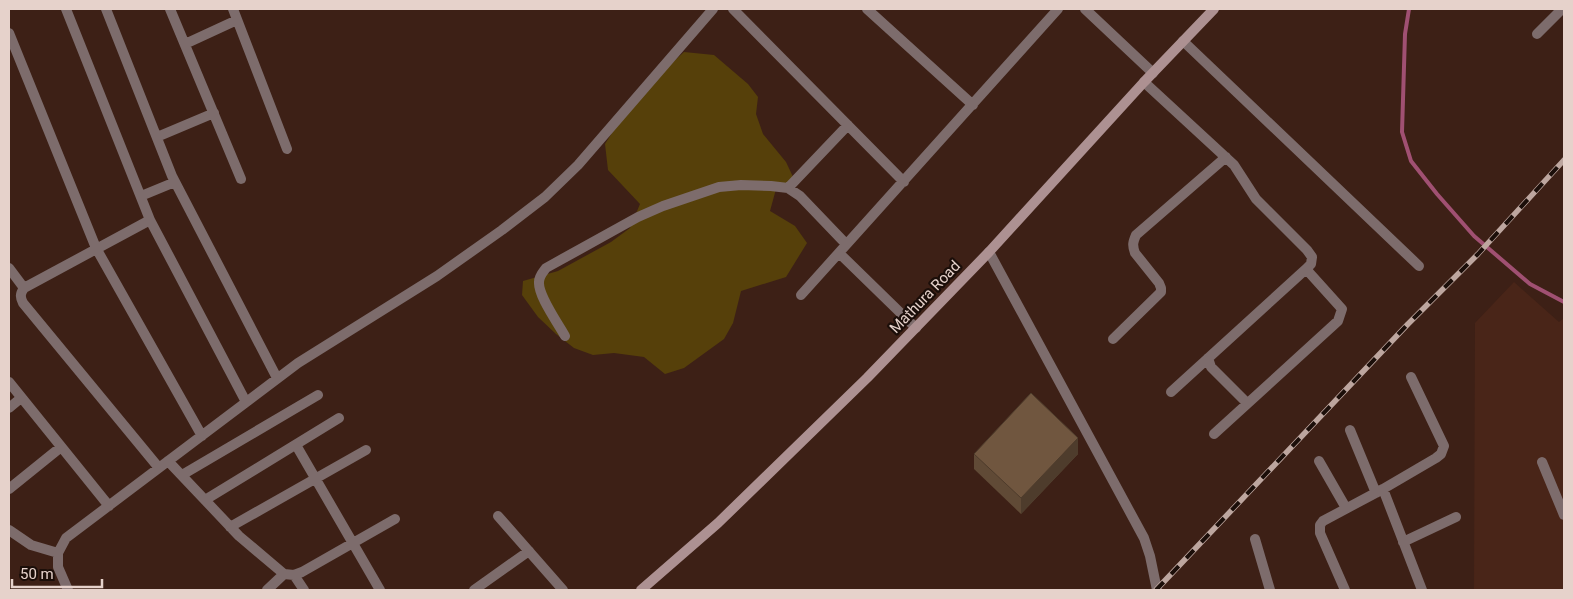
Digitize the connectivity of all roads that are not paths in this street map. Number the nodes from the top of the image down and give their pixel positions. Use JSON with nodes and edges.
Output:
{"nodes":[{"id":1,"x":66,"y":9,"type":"edge"},
{"id":2,"x":106,"y":9,"type":"edge"},
{"id":3,"x":170,"y":9,"type":"edge"},
{"id":4,"x":233,"y":9,"type":"edge"},
{"id":5,"x":713,"y":9,"type":"edge"},
{"id":6,"x":733,"y":9,"type":"edge"},
{"id":7,"x":867,"y":9,"type":"edge"},
{"id":8,"x":1058,"y":9,"type":"edge"},
{"id":9,"x":1085,"y":9,"type":"edge"},
{"id":10,"x":1214,"y":9,"type":"edge"},
{"id":11,"x":1562,"y":9,"type":"edge"},
{"id":12,"x":237,"y":20,"type":"junction"},
{"id":13,"x":9,"y":33,"type":"edge"},
{"id":14,"x":1537,"y":34,"type":"dead end"},
{"id":15,"x":1183,"y":41,"type":"junction"},
{"id":16,"x":185,"y":44,"type":"junction"},
{"id":17,"x":1153,"y":73,"type":"junction"},
{"id":18,"x":1144,"y":82,"type":"junction"},
{"id":19,"x":973,"y":105,"type":"junction"},
{"id":20,"x":214,"y":113,"type":"junction"},
{"id":21,"x":848,"y":125,"type":"junction"},
{"id":22,"x":157,"y":137,"type":"junction"},
{"id":23,"x":287,"y":149,"type":"dead end"},
{"id":24,"x":1226,"y":157,"type":"junction"},
{"id":25,"x":241,"y":179,"type":"dead end"},
{"id":26,"x":175,"y":182,"type":"junction"},
{"id":27,"x":904,"y":182,"type":"junction"},
{"id":28,"x":788,"y":188,"type":"junction"},
{"id":29,"x":141,"y":196,"type":"junction"},
{"id":30,"x":150,"y":220,"type":"junction"},
{"id":31,"x":846,"y":244,"type":"junction"},
{"id":32,"x":96,"y":248,"type":"junction"},
{"id":33,"x":989,"y":252,"type":"junction"},
{"id":34,"x":839,"y":253,"type":"junction"},
{"id":35,"x":1419,"y":266,"type":"dead end"},
{"id":36,"x":9,"y":268,"type":"edge"},
{"id":37,"x":1306,"y":269,"type":"junction"},
{"id":38,"x":24,"y":288,"type":"junction"},
{"id":39,"x":801,"y":295,"type":"dead end"},
{"id":40,"x":916,"y":328,"type":"junction"},
{"id":41,"x":565,"y":336,"type":"dead end"},
{"id":42,"x":1113,"y":339,"type":"dead end"},
{"id":43,"x":1208,"y":358,"type":"junction"},
{"id":44,"x":1411,"y":377,"type":"dead end"},
{"id":45,"x":277,"y":378,"type":"junction"},
{"id":46,"x":9,"y":382,"type":"edge"},
{"id":47,"x":1171,"y":392,"type":"dead end"},
{"id":48,"x":318,"y":395,"type":"dead end"},
{"id":49,"x":21,"y":398,"type":"junction"},
{"id":50,"x":246,"y":402,"type":"junction"},
{"id":51,"x":1248,"y":403,"type":"junction"},
{"id":52,"x":9,"y":408,"type":"edge"},
{"id":53,"x":339,"y":418,"type":"dead end"},
{"id":54,"x":1350,"y":430,"type":"dead end"},
{"id":55,"x":1214,"y":434,"type":"dead end"},
{"id":56,"x":202,"y":436,"type":"junction"},
{"id":57,"x":296,"y":444,"type":"junction"},
{"id":58,"x":61,"y":447,"type":"junction"},
{"id":59,"x":366,"y":450,"type":"dead end"},
{"id":60,"x":168,"y":461,"type":"junction"},
{"id":61,"x":1319,"y":461,"type":"dead end"},
{"id":62,"x":1542,"y":462,"type":"dead end"},
{"id":63,"x":159,"y":468,"type":"junction"},
{"id":64,"x":182,"y":475,"type":"junction"},
{"id":65,"x":316,"y":479,"type":"junction"},
{"id":66,"x":9,"y":489,"type":"edge"},
{"id":67,"x":1379,"y":491,"type":"junction"},
{"id":68,"x":205,"y":500,"type":"junction"},
{"id":69,"x":109,"y":506,"type":"junction"},
{"id":70,"x":1346,"y":508,"type":"junction"},
{"id":71,"x":1564,"y":515,"type":"edge"},
{"id":72,"x":498,"y":516,"type":"dead end"},
{"id":73,"x":1456,"y":517,"type":"dead end"},
{"id":74,"x":395,"y":519,"type":"dead end"},
{"id":75,"x":230,"y":527,"type":"junction"},
{"id":76,"x":9,"y":530,"type":"edge"},
{"id":77,"x":1256,"y":539,"type":"dead end"},
{"id":78,"x":353,"y":542,"type":"junction"},
{"id":79,"x":1403,"y":542,"type":"junction"},
{"id":80,"x":529,"y":551,"type":"junction"},
{"id":81,"x":58,"y":553,"type":"junction"},
{"id":82,"x":289,"y":574,"type":"junction"},
{"id":83,"x":68,"y":590,"type":"edge"},
{"id":84,"x":267,"y":590,"type":"edge"},
{"id":85,"x":304,"y":590,"type":"edge"},
{"id":86,"x":380,"y":590,"type":"edge"},
{"id":87,"x":474,"y":590,"type":"edge"},
{"id":88,"x":563,"y":590,"type":"edge"},
{"id":89,"x":641,"y":590,"type":"edge"},
{"id":90,"x":1157,"y":590,"type":"edge"},
{"id":91,"x":1270,"y":590,"type":"edge"},
{"id":92,"x":1345,"y":590,"type":"edge"},
{"id":93,"x":1422,"y":590,"type":"edge"}],
"edges":[{"from":1,"to":29,"type":"street"},
{"from":2,"to":22,"type":"street"},
{"from":3,"to":16,"type":"street"},
{"from":4,"to":12,"type":"street"},
{"from":5,"to":45,"type":"street"},
{"from":6,"to":21,"type":"street"},
{"from":7,"to":19,"type":"street"},
{"from":8,"to":19,"type":"street"},
{"from":9,"to":17,"type":"street"},
{"from":10,"to":15,"type":"main road","name":"Mathura Road"},
{"from":11,"to":14,"type":"street"},
{"from":12,"to":16,"type":"street"},
{"from":12,"to":23,"type":"street"},
{"from":13,"to":32,"type":"street"},
{"from":15,"to":17,"type":"main road","name":"Mathura Road"},
{"from":15,"to":35,"type":"street"},
{"from":16,"to":20,"type":"street"},
{"from":17,"to":18,"type":"main road","name":"Mathura Road"},
{"from":18,"to":24,"type":"street"},
{"from":18,"to":33,"type":"main road","name":"Mathura Road"},
{"from":19,"to":27,"type":"street"},
{"from":20,"to":22,"type":"street"},
{"from":20,"to":25,"type":"street"},
{"from":21,"to":27,"type":"street"},
{"from":21,"to":28,"type":"street"},
{"from":22,"to":26,"type":"street"},
{"from":24,"to":37,"type":"street"},
{"from":24,"to":42,"type":"street"},
{"from":26,"to":29,"type":"street"},
{"from":26,"to":45,"type":"street"},
{"from":27,"to":31,"type":"street"},
{"from":28,"to":31,"type":"street"},
{"from":28,"to":41,"type":"street"},
{"from":29,"to":30,"type":"street"},
{"from":30,"to":32,"type":"street"},
{"from":30,"to":50,"type":"street"},
{"from":31,"to":34,"type":"street"},
{"from":32,"to":38,"type":"street"},
{"from":32,"to":56,"type":"street"},
{"from":33,"to":40,"type":"main road","name":"Mathura Road"},
{"from":33,"to":90,"type":"street"},
{"from":34,"to":39,"type":"street"},
{"from":34,"to":40,"type":"street"},
{"from":36,"to":38,"type":"street"},
{"from":37,"to":43,"type":"street"},
{"from":37,"to":51,"type":"street"},
{"from":38,"to":63,"type":"street"},
{"from":40,"to":89,"type":"main road","name":"Mathura Road"},
{"from":43,"to":47,"type":"street"},
{"from":43,"to":51,"type":"street"},
{"from":44,"to":67,"type":"street"},
{"from":45,"to":50,"type":"street"},
{"from":46,"to":49,"type":"street"},
{"from":48,"to":64,"type":"street"},
{"from":49,"to":52,"type":"street"},
{"from":49,"to":58,"type":"street"},
{"from":50,"to":56,"type":"street"},
{"from":51,"to":55,"type":"street"},
{"from":53,"to":57,"type":"street"},
{"from":54,"to":67,"type":"street"},
{"from":56,"to":60,"type":"street"},
{"from":57,"to":65,"type":"street"},
{"from":57,"to":68,"type":"street"},
{"from":58,"to":66,"type":"street"},
{"from":58,"to":69,"type":"street"},
{"from":59,"to":65,"type":"street"},
{"from":60,"to":63,"type":"street"},
{"from":60,"to":64,"type":"street"},
{"from":61,"to":70,"type":"street"},
{"from":62,"to":71,"type":"street"},
{"from":63,"to":69,"type":"street"},
{"from":64,"to":68,"type":"street"},
{"from":65,"to":75,"type":"street"},
{"from":65,"to":78,"type":"street"},
{"from":67,"to":70,"type":"street"},
{"from":67,"to":79,"type":"street"},
{"from":68,"to":75,"type":"street"},
{"from":69,"to":81,"type":"street"},
{"from":70,"to":92,"type":"street"},
{"from":72,"to":80,"type":"street"},
{"from":73,"to":79,"type":"street"},
{"from":74,"to":78,"type":"street"},
{"from":75,"to":82,"type":"street"},
{"from":76,"to":81,"type":"street"},
{"from":77,"to":91,"type":"street"},
{"from":78,"to":82,"type":"street"},
{"from":78,"to":86,"type":"street"},
{"from":79,"to":93,"type":"street"},
{"from":80,"to":87,"type":"street"},
{"from":80,"to":88,"type":"street"},
{"from":81,"to":83,"type":"street"},
{"from":82,"to":84,"type":"street"},
{"from":82,"to":85,"type":"street"}]}
